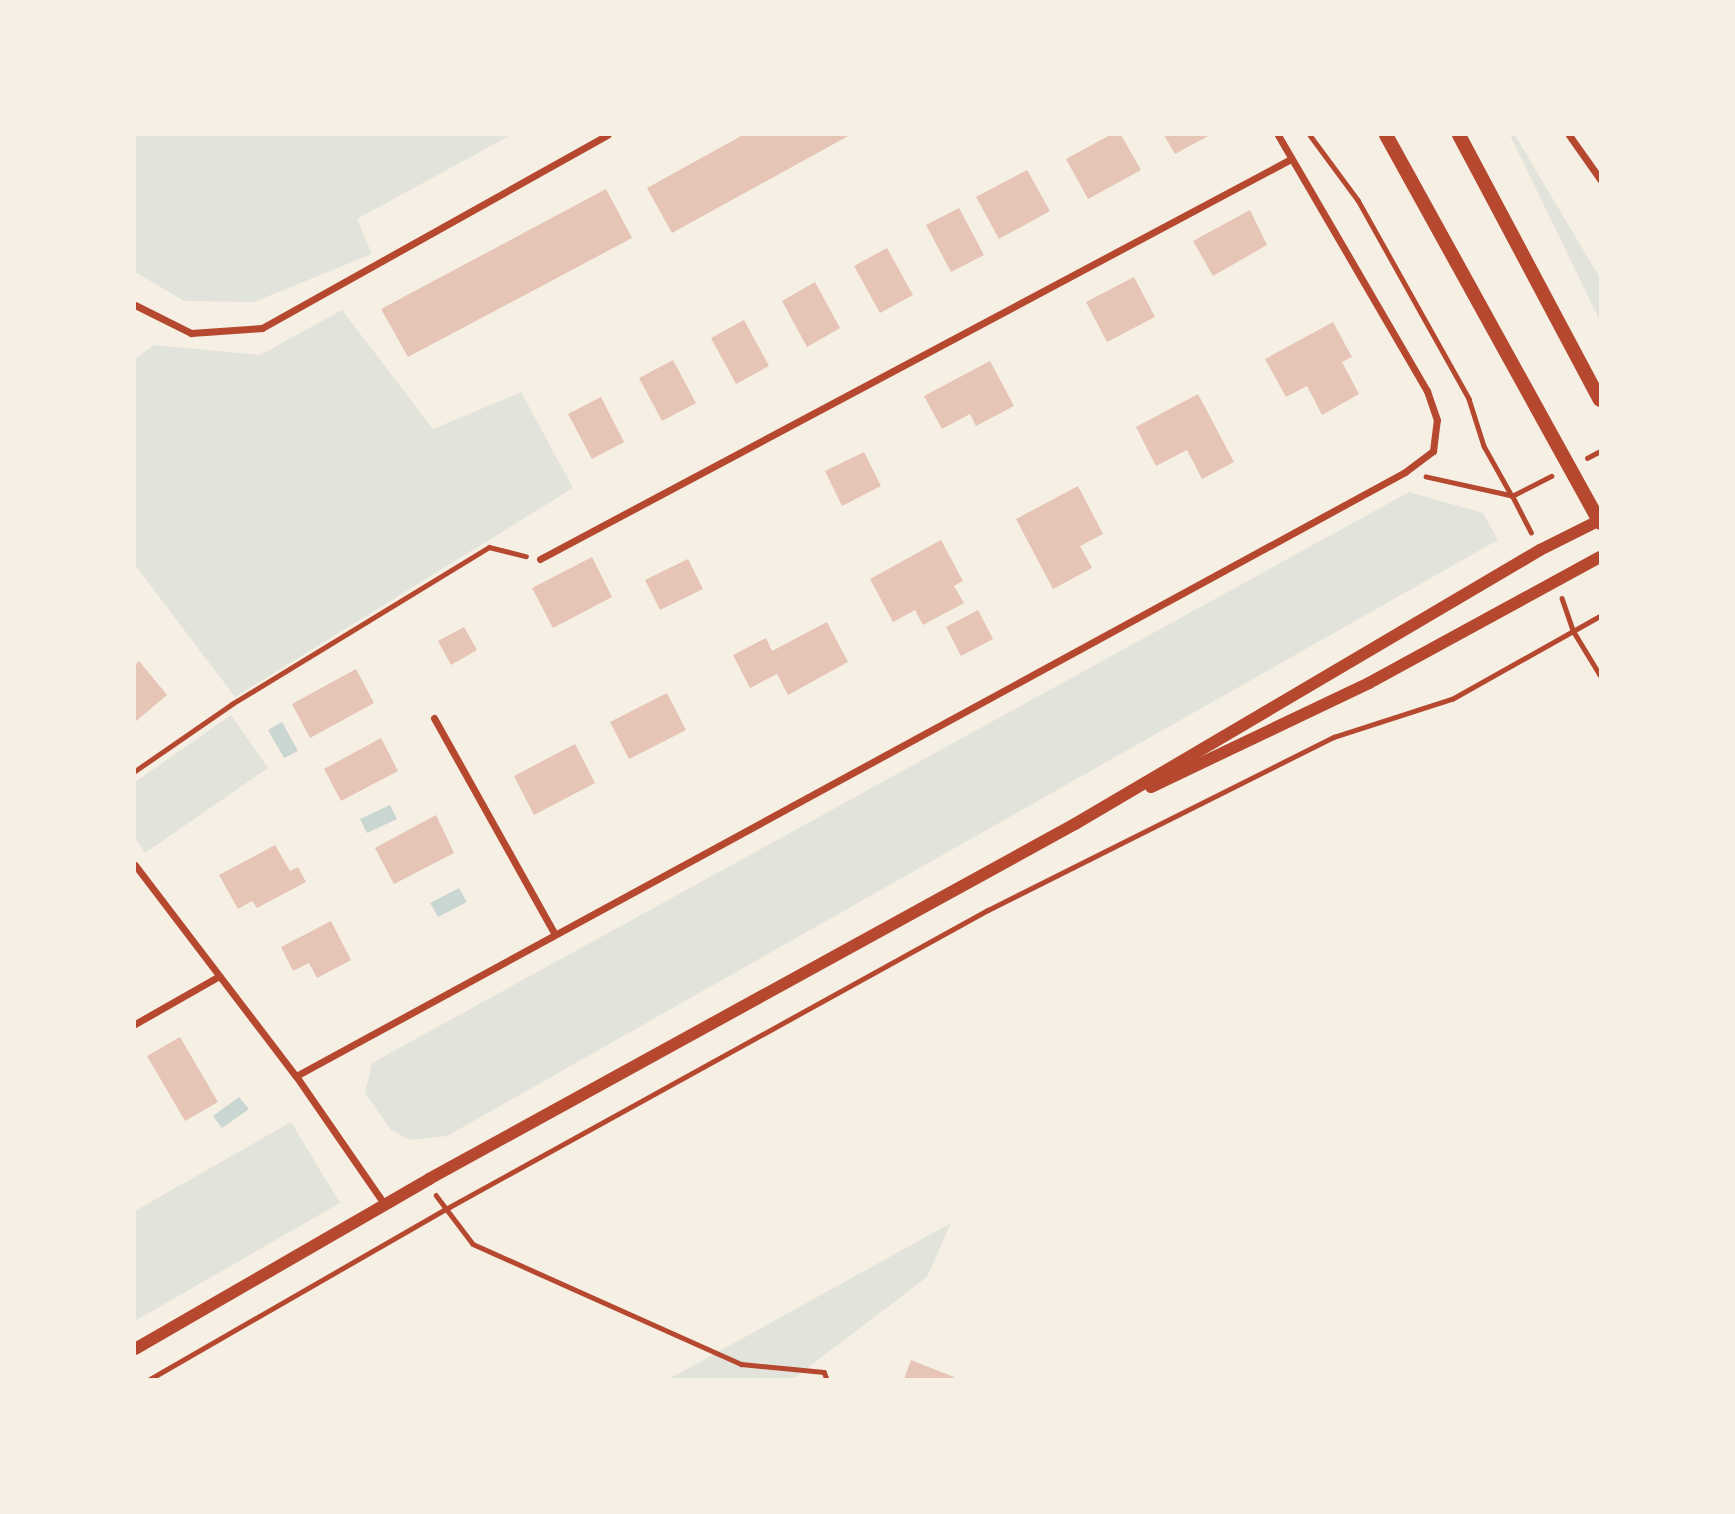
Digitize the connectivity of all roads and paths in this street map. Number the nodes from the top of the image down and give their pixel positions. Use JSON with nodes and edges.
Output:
{"nodes":[{"id":1,"x":607,"y":135,"type":"edge"},
{"id":2,"x":1278,"y":135,"type":"edge"},
{"id":3,"x":1386,"y":135,"type":"edge"},
{"id":4,"x":1459,"y":135,"type":"edge"},
{"id":5,"x":1569,"y":135,"type":"edge"},
{"id":6,"x":1291,"y":159,"type":"junction"},
{"id":7,"x":1600,"y":179,"type":"edge"},
{"id":8,"x":135,"y":305,"type":"edge"},
{"id":9,"x":1600,"y":400,"type":"edge"},
{"id":10,"x":1600,"y":521,"type":"edge"},
{"id":11,"x":1600,"y":557,"type":"edge"},
{"id":12,"x":540,"y":559,"type":"joint"},
{"id":13,"x":1600,"y":616,"type":"edge"},
{"id":14,"x":434,"y":718,"type":"dead end"},
{"id":15,"x":135,"y":771,"type":"edge"},
{"id":16,"x":1075,"y":824,"type":"junction"},
{"id":17,"x":135,"y":865,"type":"edge"},
{"id":18,"x":554,"y":933,"type":"junction"},
{"id":19,"x":219,"y":976,"type":"junction"},
{"id":20,"x":135,"y":1024,"type":"edge"},
{"id":21,"x":296,"y":1076,"type":"junction"},
{"id":22,"x":429,"y":1180,"type":"junction"},
{"id":23,"x":385,"y":1206,"type":"junction"},
{"id":24,"x":444,"y":1210,"type":"junction"},
{"id":25,"x":135,"y":1349,"type":"edge"},
{"id":26,"x":150,"y":1379,"type":"edge"},
{"id":27,"x":827,"y":1379,"type":"edge"}],
"edges":[{"from":1,"to":8,"type":"street"},
{"from":2,"to":6,"type":"street"},
{"from":3,"to":10,"type":"main road"},
{"from":4,"to":9,"type":"main road"},
{"from":5,"to":7,"type":"street"},
{"from":6,"to":12,"type":"street"},
{"from":6,"to":18,"type":"street"},
{"from":10,"to":16,"type":"street"},
{"from":11,"to":16,"type":"street"},
{"from":12,"to":15,"type":"path"},
{"from":13,"to":24,"type":"path"},
{"from":14,"to":18,"type":"street"},
{"from":16,"to":22,"type":"street"},
{"from":17,"to":19,"type":"street"},
{"from":18,"to":21,"type":"street"},
{"from":19,"to":20,"type":"street"},
{"from":19,"to":21,"type":"street"},
{"from":21,"to":23,"type":"street"},
{"from":22,"to":23,"type":"street"},
{"from":22,"to":24,"type":"path"},
{"from":23,"to":25,"type":"street"},
{"from":24,"to":26,"type":"path"},
{"from":24,"to":27,"type":"path"}]}
